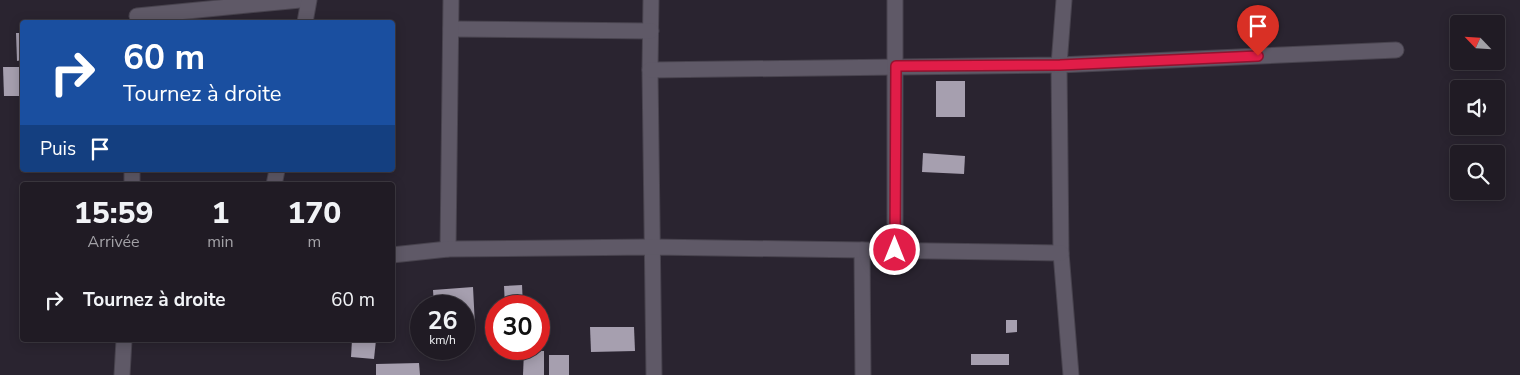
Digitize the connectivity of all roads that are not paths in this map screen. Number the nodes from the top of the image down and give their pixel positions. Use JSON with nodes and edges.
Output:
{"nodes":[{"id":1,"x":138,"y":0,"type":"edge"},
{"id":2,"x":300,"y":0,"type":"edge"},
{"id":3,"x":309,"y":0,"type":"edge"},
{"id":4,"x":451,"y":0,"type":"edge"},
{"id":5,"x":651,"y":0,"type":"edge"},
{"id":6,"x":896,"y":0,"type":"edge"},
{"id":7,"x":1064,"y":0,"type":"edge"},
{"id":8,"x":137,"y":19,"type":"edge"},
{"id":9,"x":304,"y":20,"type":"edge"},
{"id":10,"x":451,"y":29,"type":"junction"},
{"id":11,"x":651,"y":31,"type":"junction"},
{"id":12,"x":1396,"y":50,"type":"dead end"},
{"id":13,"x":1060,"y":65,"type":"junction"},
{"id":14,"x":896,"y":66,"type":"junction"},
{"id":15,"x":650,"y":70,"type":"junction"},
{"id":16,"x":652,"y":247,"type":"junction"},
{"id":17,"x":448,"y":249,"type":"junction"},
{"id":18,"x":862,"y":250,"type":"junction"},
{"id":19,"x":895,"y":250,"type":"junction"},
{"id":20,"x":1061,"y":253,"type":"junction"},
{"id":21,"x":395,"y":255,"type":"edge"},
{"id":22,"x":124,"y":342,"type":"edge"},
{"id":23,"x":122,"y":375,"type":"edge"},
{"id":24,"x":654,"y":375,"type":"edge"},
{"id":25,"x":863,"y":375,"type":"edge"},
{"id":26,"x":1071,"y":375,"type":"edge"}],
"edges":[{"from":1,"to":8,"type":"street"},
{"from":2,"to":8,"type":"street"},
{"from":3,"to":9,"type":"street"},
{"from":4,"to":10,"type":"street"},
{"from":5,"to":11,"type":"street"},
{"from":6,"to":14,"type":"street"},
{"from":7,"to":13,"type":"street"},
{"from":10,"to":11,"type":"street"},
{"from":10,"to":17,"type":"street"},
{"from":11,"to":15,"type":"street"},
{"from":12,"to":13,"type":"street"},
{"from":13,"to":14,"type":"street"},
{"from":13,"to":20,"type":"street"},
{"from":14,"to":15,"type":"street"},
{"from":14,"to":19,"type":"street"},
{"from":15,"to":16,"type":"street"},
{"from":16,"to":17,"type":"street"},
{"from":16,"to":18,"type":"street"},
{"from":16,"to":24,"type":"street"},
{"from":17,"to":21,"type":"street"},
{"from":18,"to":19,"type":"street"},
{"from":18,"to":25,"type":"street"},
{"from":19,"to":20,"type":"street"},
{"from":20,"to":26,"type":"street"},
{"from":22,"to":23,"type":"street"}]}
